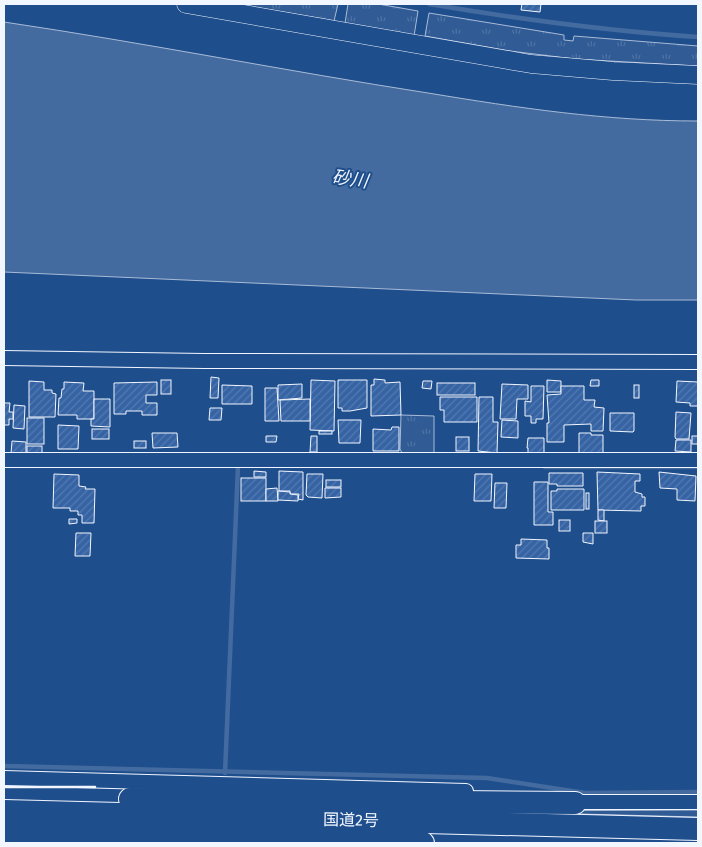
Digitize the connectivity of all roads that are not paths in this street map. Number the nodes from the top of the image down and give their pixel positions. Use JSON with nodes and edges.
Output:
{"nodes":[{"id":1,"x":186,"y":4,"type":"edge"},
{"id":2,"x":698,"y":75,"type":"edge"},
{"id":3,"x":4,"y":358,"type":"edge"},
{"id":4,"x":698,"y":362,"type":"edge"},
{"id":5,"x":4,"y":460,"type":"edge"},
{"id":6,"x":698,"y":460,"type":"edge"},
{"id":7,"x":4,"y":778,"type":"edge"},
{"id":8,"x":4,"y":800,"type":"edge"},
{"id":9,"x":698,"y":802,"type":"edge"},
{"id":10,"x":575,"y":803,"type":"junction"},
{"id":11,"x":4,"y":811,"type":"edge"},
{"id":12,"x":698,"y":830,"type":"edge"},
{"id":13,"x":4,"y":833,"type":"edge"},
{"id":14,"x":32,"y":843,"type":"edge"},
{"id":15,"x":423,"y":843,"type":"edge"}],
"edges":[{"from":1,"to":2,"type":"street"},
{"from":3,"to":4,"type":"street"},
{"from":5,"to":6,"type":"street"},
{"from":7,"to":10,"type":"street"},
{"from":8,"to":10,"type":"highway"},
{"from":9,"to":10,"type":"street"},
{"from":11,"to":12,"type":"highway","name":"国道2号"},
{"from":13,"to":14,"type":"highway"},
{"from":13,"to":15,"type":"highway","name":"国道2号"}]}
